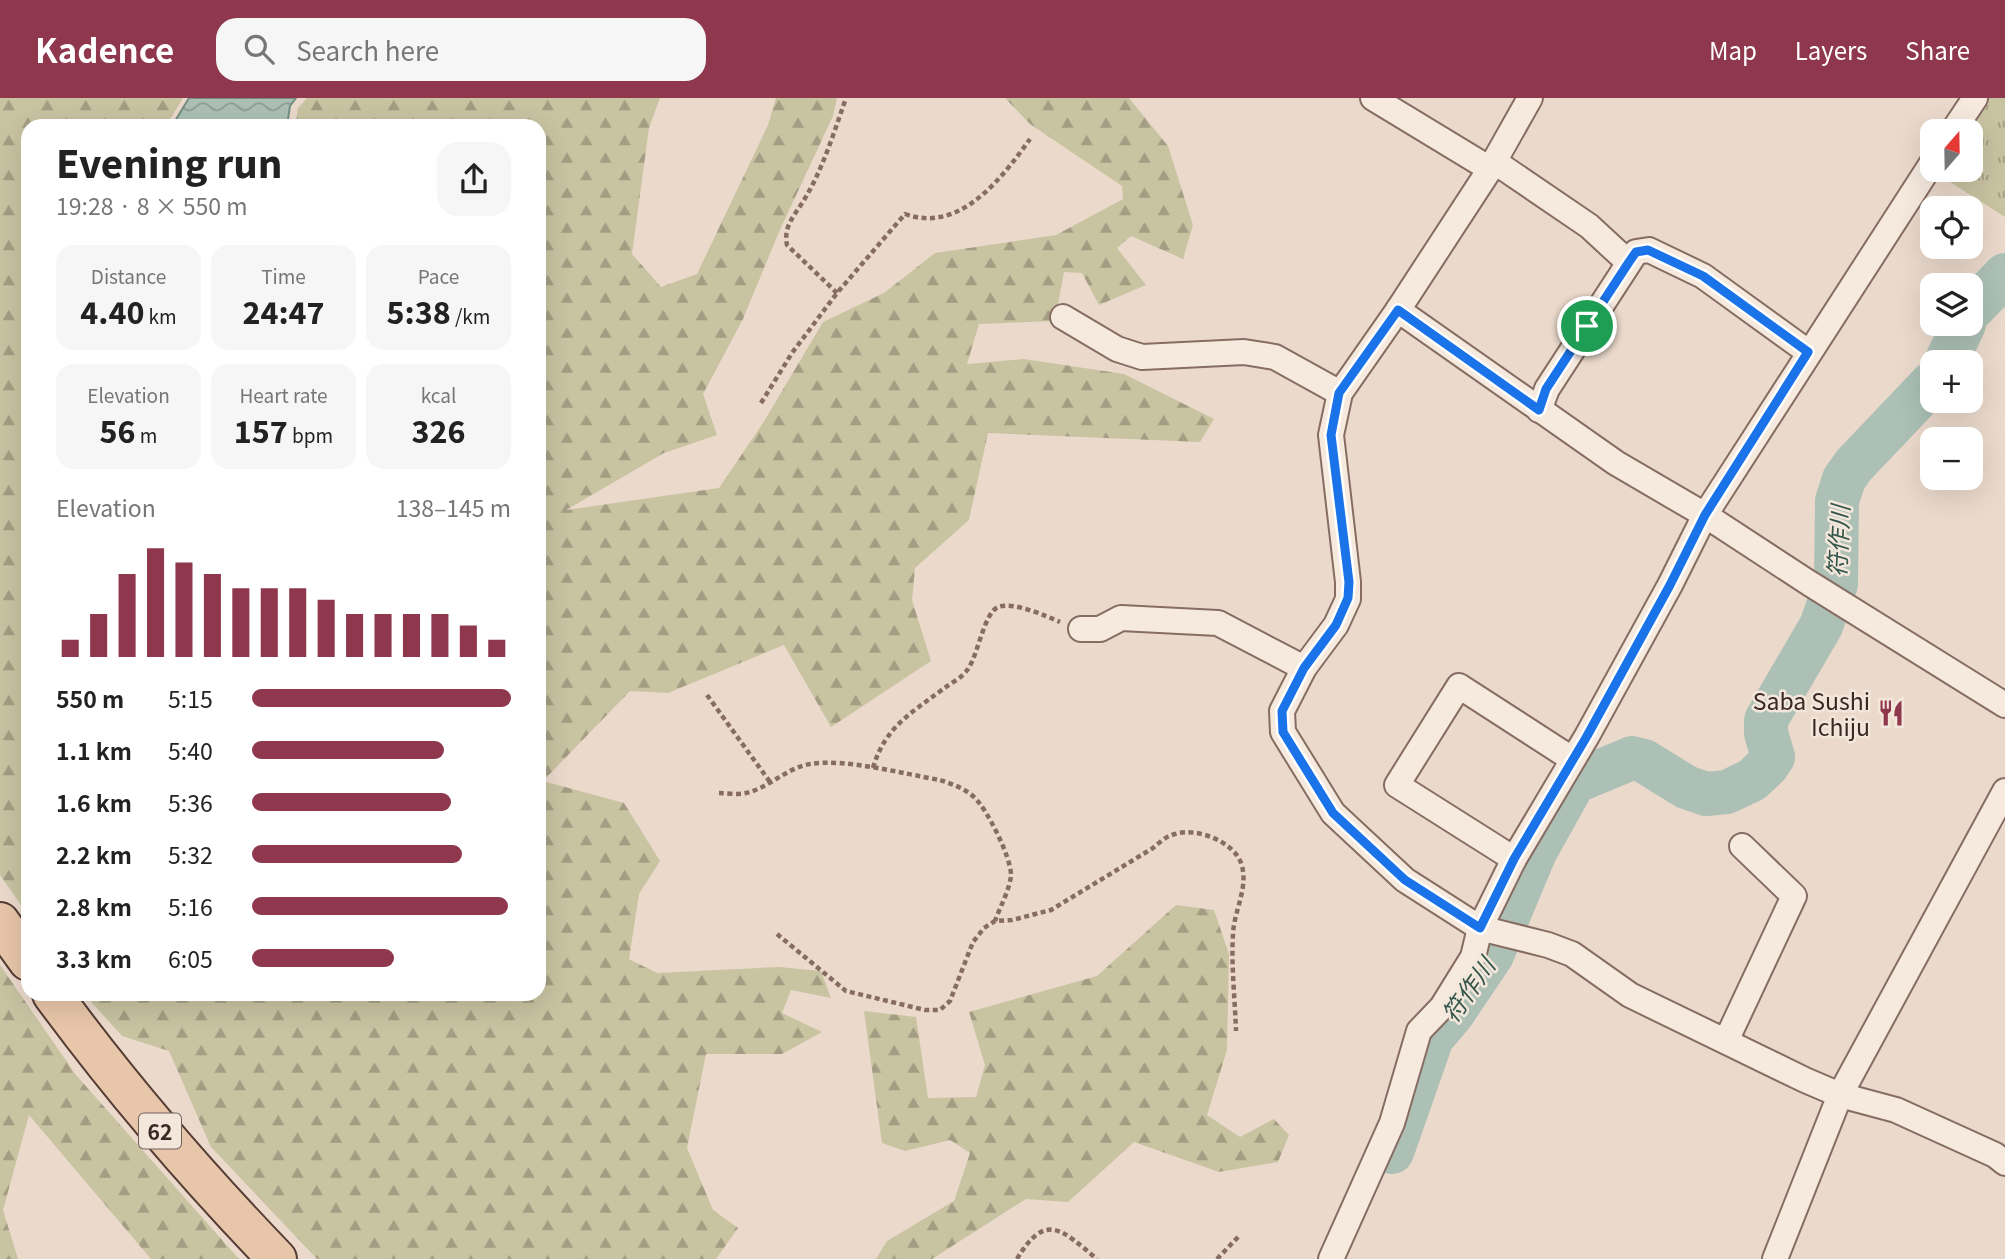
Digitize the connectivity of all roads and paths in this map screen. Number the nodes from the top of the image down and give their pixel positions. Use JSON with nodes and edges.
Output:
{"nodes":[{"id":1,"x":846,"y":98,"type":"edge"},
{"id":2,"x":1373,"y":98,"type":"edge"},
{"id":3,"x":1530,"y":98,"type":"edge"},
{"id":4,"x":1975,"y":98,"type":"edge"},
{"id":5,"x":1961,"y":119,"type":"edge"},
{"id":6,"x":1030,"y":139,"type":"dead end"},
{"id":7,"x":1492,"y":166,"type":"junction"},
{"id":8,"x":1920,"y":181,"type":"edge"},
{"id":9,"x":1629,"y":262,"type":"junction"},
{"id":10,"x":837,"y":293,"type":"junction"},
{"id":11,"x":1398,"y":310,"type":"junction"},
{"id":12,"x":1063,"y":317,"type":"dead end"},
{"id":13,"x":1808,"y":352,"type":"junction"},
{"id":14,"x":1339,"y":393,"type":"junction"},
{"id":15,"x":761,"y":404,"type":"dead end"},
{"id":16,"x":1539,"y":410,"type":"junction"},
{"id":17,"x":1705,"y":515,"type":"junction"},
{"id":18,"x":1081,"y":629,"type":"joint"},
{"id":19,"x":1304,"y":668,"type":"junction"},
{"id":20,"x":707,"y":695,"type":"dead end"},
{"id":21,"x":2005,"y":705,"type":"edge"},
{"id":22,"x":1573,"y":759,"type":"junction"},
{"id":23,"x":873,"y":768,"type":"junction"},
{"id":24,"x":770,"y":783,"type":"junction"},
{"id":25,"x":2005,"y":791,"type":"edge"},
{"id":26,"x":719,"y":793,"type":"dead end"},
{"id":27,"x":1742,"y":846,"type":"dead end"},
{"id":28,"x":1514,"y":859,"type":"junction"},
{"id":29,"x":995,"y":921,"type":"junction"},
{"id":30,"x":0,"y":922,"type":"edge"},
{"id":31,"x":1481,"y":928,"type":"junction"},
{"id":32,"x":777,"y":934,"type":"dead end"},
{"id":33,"x":21,"y":951,"type":"edge"},
{"id":34,"x":57,"y":1001,"type":"edge"},
{"id":35,"x":1236,"y":1031,"type":"dead end"},
{"id":36,"x":1726,"y":1041,"type":"junction"},
{"id":37,"x":1840,"y":1095,"type":"junction"},
{"id":38,"x":2005,"y":1163,"type":"edge"},
{"id":39,"x":1239,"y":1236,"type":"dead end"},
{"id":40,"x":1339,"y":1255,"type":"edge"},
{"id":41,"x":277,"y":1259,"type":"edge"},
{"id":42,"x":1017,"y":1259,"type":"edge"},
{"id":43,"x":1097,"y":1259,"type":"edge"},
{"id":44,"x":1217,"y":1259,"type":"edge"},
{"id":45,"x":1775,"y":1259,"type":"edge"}],
"edges":[{"from":1,"to":10,"type":"path"},
{"from":2,"to":7,"type":"street"},
{"from":3,"to":7,"type":"street"},
{"from":4,"to":5,"type":"street"},
{"from":6,"to":10,"type":"path"},
{"from":7,"to":9,"type":"street"},
{"from":7,"to":11,"type":"street"},
{"from":8,"to":13,"type":"street"},
{"from":9,"to":13,"type":"street"},
{"from":9,"to":16,"type":"street"},
{"from":10,"to":15,"type":"path"},
{"from":11,"to":14,"type":"street"},
{"from":11,"to":16,"type":"street"},
{"from":12,"to":14,"type":"street"},
{"from":13,"to":17,"type":"street"},
{"from":14,"to":19,"type":"street"},
{"from":16,"to":17,"type":"street"},
{"from":17,"to":21,"type":"street"},
{"from":17,"to":22,"type":"street"},
{"from":18,"to":19,"type":"street"},
{"from":18,"to":23,"type":"path"},
{"from":19,"to":31,"type":"street"},
{"from":20,"to":24,"type":"path"},
{"from":22,"to":28,"type":"street"},
{"from":22,"to":28,"type":"street"},
{"from":23,"to":24,"type":"path"},
{"from":23,"to":29,"type":"path"},
{"from":24,"to":26,"type":"path"},
{"from":25,"to":37,"type":"street"},
{"from":27,"to":36,"type":"street"},
{"from":28,"to":31,"type":"street"},
{"from":29,"to":32,"type":"path"},
{"from":29,"to":35,"type":"path"},
{"from":30,"to":33,"type":"main road"},
{"from":31,"to":36,"type":"street"},
{"from":31,"to":40,"type":"street"},
{"from":34,"to":41,"type":"main road","number":"62"},
{"from":36,"to":37,"type":"street"},
{"from":37,"to":38,"type":"street"},
{"from":37,"to":45,"type":"street"},
{"from":39,"to":44,"type":"path"},
{"from":42,"to":43,"type":"path"}]}
